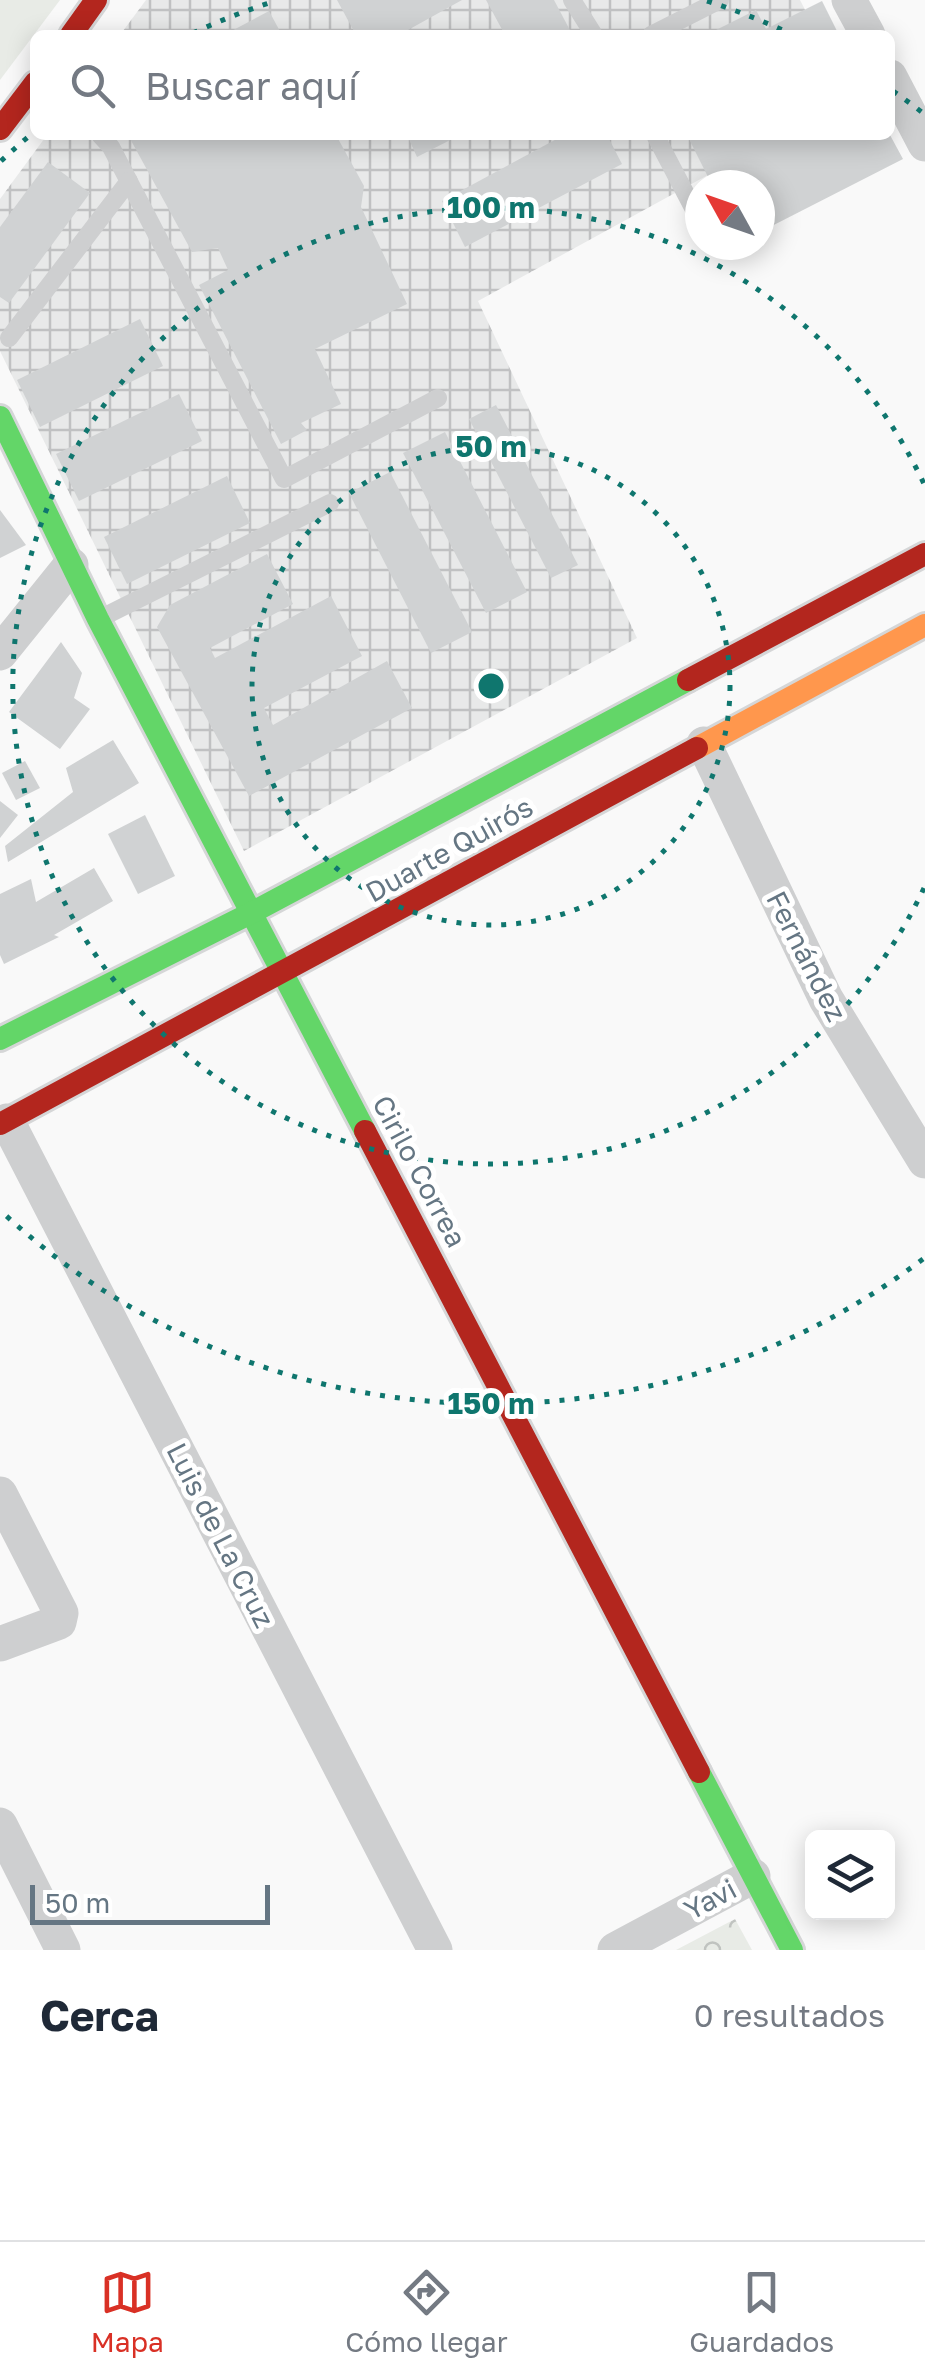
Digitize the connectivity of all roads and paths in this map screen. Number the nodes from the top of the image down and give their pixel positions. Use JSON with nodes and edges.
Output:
{"nodes":[{"id":1,"x":96,"y":0,"type":"edge"},
{"id":2,"x":572,"y":0,"type":"edge"},
{"id":3,"x":720,"y":0,"type":"edge"},
{"id":4,"x":849,"y":0,"type":"edge"},
{"id":5,"x":74,"y":30,"type":"edge"},
{"id":6,"x":591,"y":30,"type":"edge"},
{"id":7,"x":660,"y":30,"type":"edge"},
{"id":8,"x":865,"y":30,"type":"edge"},
{"id":9,"x":895,"y":87,"type":"edge"},
{"id":10,"x":30,"y":90,"type":"edge"},
{"id":11,"x":0,"y":130,"type":"edge"},
{"id":12,"x":103,"y":140,"type":"edge"},
{"id":13,"x":658,"y":140,"type":"edge"},
{"id":14,"x":925,"y":144,"type":"edge"},
{"id":15,"x":129,"y":181,"type":"junction"},
{"id":16,"x":685,"y":192,"type":"edge"},
{"id":17,"x":10,"y":338,"type":"dead end"},
{"id":18,"x":438,"y":398,"type":"dead end"},
{"id":19,"x":0,"y":417,"type":"edge"},
{"id":20,"x":330,"y":503,"type":"dead end"},
{"id":21,"x":925,"y":554,"type":"edge"},
{"id":22,"x":71,"y":565,"type":"junction"},
{"id":23,"x":98,"y":619,"type":"junction"},
{"id":24,"x":925,"y":625,"type":"edge"},
{"id":25,"x":0,"y":652,"type":"edge"},
{"id":26,"x":704,"y":744,"type":"junction"},
{"id":27,"x":253,"y":912,"type":"junction"},
{"id":28,"x":283,"y":973,"type":"junction"},
{"id":29,"x":0,"y":1039,"type":"edge"},
{"id":30,"x":3,"y":1122,"type":"edge"},
{"id":31,"x":925,"y":1161,"type":"edge"},
{"id":32,"x":0,"y":1494,"type":"edge"},
{"id":33,"x":0,"y":1644,"type":"edge"},
{"id":34,"x":0,"y":1825,"type":"edge"},
{"id":35,"x":754,"y":1876,"type":"junction"},
{"id":36,"x":63,"y":1950,"type":"edge"},
{"id":37,"x":435,"y":1950,"type":"edge"},
{"id":38,"x":614,"y":1950,"type":"edge"},
{"id":39,"x":792,"y":1950,"type":"edge"}],
"edges":[{"from":1,"to":5,"type":"main road"},
{"from":2,"to":6,"type":"lane"},
{"from":3,"to":7,"type":"lane"},
{"from":4,"to":8,"type":"street"},
{"from":9,"to":14,"type":"street"},
{"from":10,"to":11,"type":"main road"},
{"from":12,"to":15,"type":"lane"},
{"from":13,"to":16,"type":"lane"},
{"from":15,"to":17,"type":"lane"},
{"from":15,"to":18,"type":"lane"},
{"from":19,"to":22,"type":"main road","name":"Cirilo Correa"},
{"from":20,"to":23,"type":"lane"},
{"from":21,"to":27,"type":"main road","name":"Duarte Quirós"},
{"from":22,"to":23,"type":"main road","name":"Cirilo Correa"},
{"from":22,"to":25,"type":"street"},
{"from":23,"to":27,"type":"main road","name":"Cirilo Correa"},
{"from":24,"to":26,"type":"main road","name":"Duarte Quirós"},
{"from":26,"to":28,"type":"main road","name":"Duarte Quirós"},
{"from":26,"to":31,"type":"street","name":"Fernández"},
{"from":27,"to":28,"type":"main road","name":"Cirilo Correa"},
{"from":27,"to":29,"type":"main road","name":"Duarte Quirós"},
{"from":28,"to":30,"type":"main road","name":"Duarte Quirós"},
{"from":28,"to":35,"type":"main road","name":"Cirilo Correa"},
{"from":30,"to":37,"type":"street","name":"Luis de La Cruz"},
{"from":32,"to":33,"type":"street"},
{"from":34,"to":36,"type":"street"},
{"from":35,"to":38,"type":"street","name":"Yavi"},
{"from":35,"to":39,"type":"main road","name":"Cirilo Correa"}]}
